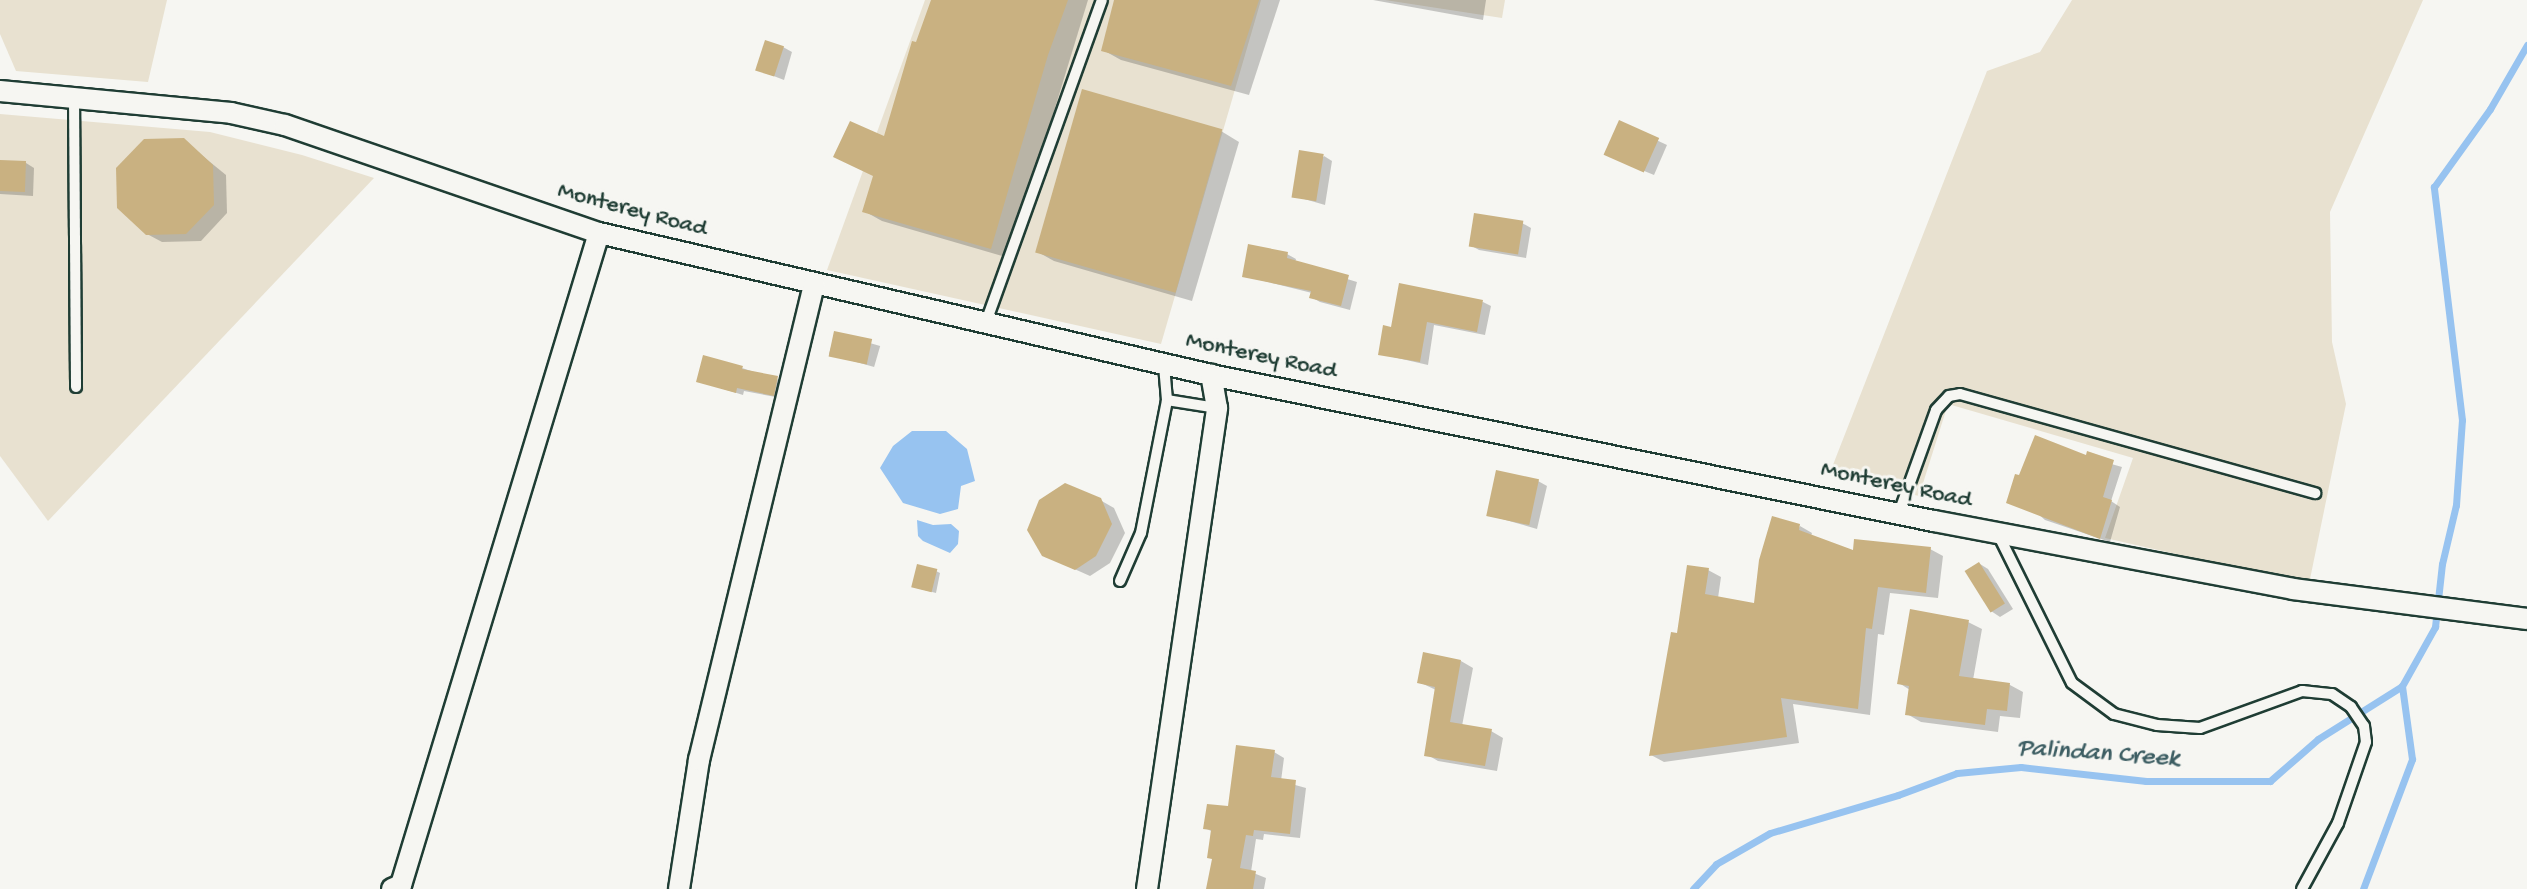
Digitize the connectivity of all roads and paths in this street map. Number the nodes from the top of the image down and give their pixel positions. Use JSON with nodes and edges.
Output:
{"nodes":[{"id":1,"x":1102,"y":0,"type":"edge"},
{"id":2,"x":0,"y":91,"type":"edge"},
{"id":3,"x":74,"y":97,"type":"junction"},
{"id":4,"x":599,"y":233,"type":"junction"},
{"id":5,"x":814,"y":284,"type":"junction"},
{"id":6,"x":986,"y":322,"type":"junction"},
{"id":7,"x":1164,"y":363,"type":"junction"},
{"id":8,"x":1211,"y":375,"type":"junction"},
{"id":9,"x":76,"y":387,"type":"dead end"},
{"id":10,"x":1167,"y":400,"type":"junction"},
{"id":11,"x":1217,"y":408,"type":"junction"},
{"id":12,"x":2315,"y":493,"type":"dead end"},
{"id":13,"x":1899,"y":513,"type":"junction"},
{"id":14,"x":1998,"y":534,"type":"junction"},
{"id":15,"x":1120,"y":581,"type":"dead end"},
{"id":16,"x":2527,"y":619,"type":"edge"},
{"id":17,"x":392,"y":889,"type":"edge"},
{"id":18,"x":679,"y":889,"type":"edge"},
{"id":19,"x":1147,"y":889,"type":"edge"},
{"id":20,"x":2302,"y":889,"type":"edge"}],
"edges":[{"from":1,"to":6,"type":"lane"},
{"from":2,"to":3,"type":"street","name":"Monterey Road"},
{"from":3,"to":4,"type":"street","name":"Monterey Road"},
{"from":3,"to":9,"type":"lane"},
{"from":4,"to":5,"type":"street","name":"Monterey Road"},
{"from":4,"to":17,"type":"street"},
{"from":5,"to":6,"type":"street","name":"Monterey Road"},
{"from":5,"to":18,"type":"street"},
{"from":6,"to":7,"type":"street","name":"Monterey Road"},
{"from":7,"to":8,"type":"street","name":"Monterey Road"},
{"from":7,"to":10,"type":"lane"},
{"from":8,"to":11,"type":"street"},
{"from":8,"to":13,"type":"street","name":"Monterey Road"},
{"from":10,"to":11,"type":"lane"},
{"from":10,"to":15,"type":"lane"},
{"from":11,"to":19,"type":"street"},
{"from":12,"to":13,"type":"lane"},
{"from":13,"to":14,"type":"street","name":"Monterey Road"},
{"from":14,"to":16,"type":"street","name":"Monterey Road"},
{"from":14,"to":20,"type":"lane"}]}
